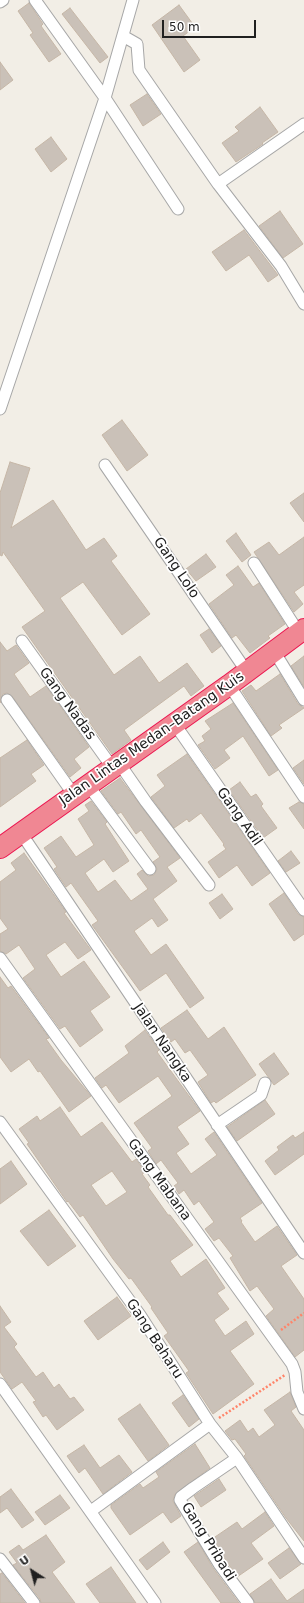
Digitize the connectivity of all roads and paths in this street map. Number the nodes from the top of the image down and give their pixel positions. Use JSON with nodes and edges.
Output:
{"nodes":[{"id":1,"x":3,"y":0,"type":"edge"},
{"id":2,"x":35,"y":0,"type":"edge"},
{"id":3,"x":133,"y":0,"type":"edge"},
{"id":4,"x":0,"y":2,"type":"edge"},
{"id":5,"x":125,"y":37,"type":"junction"},
{"id":6,"x":105,"y":98,"type":"junction"},
{"id":7,"x":304,"y":124,"type":"edge"},
{"id":8,"x":218,"y":184,"type":"junction"},
{"id":9,"x":178,"y":209,"type":"dead end"},
{"id":10,"x":304,"y":304,"type":"edge"},
{"id":11,"x":0,"y":408,"type":"edge"},
{"id":12,"x":105,"y":465,"type":"dead end"},
{"id":13,"x":254,"y":563,"type":"dead end"},
{"id":14,"x":301,"y":631,"type":"edge"},
{"id":15,"x":22,"y":641,"type":"dead end"},
{"id":16,"x":274,"y":651,"type":"junction"},
{"id":17,"x":247,"y":672,"type":"junction"},
{"id":18,"x":228,"y":685,"type":"junction"},
{"id":19,"x":7,"y":700,"type":"dead end"},
{"id":20,"x":304,"y":700,"type":"edge"},
{"id":21,"x":174,"y":723,"type":"junction"},
{"id":22,"x":116,"y":765,"type":"junction"},
{"id":23,"x":81,"y":790,"type":"junction"},
{"id":24,"x":304,"y":797,"type":"edge"},
{"id":25,"x":7,"y":840,"type":"edge"},
{"id":26,"x":150,"y":869,"type":"dead end"},
{"id":27,"x":209,"y":885,"type":"dead end"},
{"id":28,"x":304,"y":910,"type":"edge"},
{"id":29,"x":0,"y":958,"type":"edge"},
{"id":30,"x":265,"y":1083,"type":"dead end"},
{"id":31,"x":0,"y":1122,"type":"edge"},
{"id":32,"x":217,"y":1125,"type":"junction"},
{"id":33,"x":304,"y":1253,"type":"edge"},
{"id":34,"x":304,"y":1313,"type":"edge"},
{"id":35,"x":272,"y":1336,"type":"junction"},
{"id":36,"x":294,"y":1369,"type":"junction"},
{"id":37,"x":0,"y":1384,"type":"edge"},
{"id":38,"x":304,"y":1409,"type":"edge"},
{"id":39,"x":210,"y":1424,"type":"junction"},
{"id":40,"x":237,"y":1458,"type":"junction"},
{"id":41,"x":91,"y":1511,"type":"junction"},
{"id":42,"x":304,"y":1558,"type":"edge"},
{"id":43,"x":0,"y":1559,"type":"edge"},
{"id":44,"x":34,"y":1603,"type":"edge"},
{"id":45,"x":155,"y":1603,"type":"edge"},
{"id":46,"x":248,"y":1603,"type":"edge"}],
"edges":[{"from":1,"to":4,"type":"street"},
{"from":2,"to":6,"type":"street"},
{"from":3,"to":5,"type":"street"},
{"from":5,"to":6,"type":"street"},
{"from":5,"to":8,"type":"street"},
{"from":6,"to":9,"type":"street"},
{"from":6,"to":11,"type":"street"},
{"from":7,"to":8,"type":"street"},
{"from":8,"to":10,"type":"street"},
{"from":12,"to":17,"type":"street","name":"Gang Lolo"},
{"from":13,"to":14,"type":"street"},
{"from":14,"to":16,"type":"highway","name":"Jalan Lintas Medan–Batang Kuis"},
{"from":15,"to":22,"type":"street","name":"Gang Nadas"},
{"from":16,"to":17,"type":"highway","name":"Jalan Lintas Medan–Batang Kuis"},
{"from":16,"to":20,"type":"street"},
{"from":17,"to":18,"type":"highway","name":"Jalan Lintas Medan–Batang Kuis"},
{"from":18,"to":21,"type":"highway","name":"Jalan Lintas Medan–Batang Kuis"},
{"from":18,"to":24,"type":"street"},
{"from":19,"to":23,"type":"street"},
{"from":21,"to":22,"type":"highway","name":"Jalan Lintas Medan–Batang Kuis"},
{"from":21,"to":28,"type":"street","name":"Gang Adil"},
{"from":22,"to":23,"type":"highway","name":"Jalan Lintas Medan–Batang Kuis"},
{"from":22,"to":27,"type":"street","name":"Gang Nadas"},
{"from":23,"to":25,"type":"highway","name":"Jalan Lintas Medan–Batang Kuis"},
{"from":23,"to":26,"type":"street"},
{"from":25,"to":32,"type":"street","name":"Jalan Nangka"},
{"from":29,"to":35,"type":"street","name":"Gang Mabana"},
{"from":30,"to":32,"type":"street"},
{"from":31,"to":39,"type":"street","name":"Gang Baharu"},
{"from":32,"to":33,"type":"street","name":"Jalan Nangka"},
{"from":34,"to":35,"type":"path"},
{"from":35,"to":36,"type":"street","name":"Gang Mabana"},
{"from":36,"to":38,"type":"street","name":"Gang Mabana"},
{"from":36,"to":39,"type":"path"},
{"from":37,"to":41,"type":"street"},
{"from":39,"to":40,"type":"street","name":"Gang Baharu"},
{"from":39,"to":41,"type":"street"},
{"from":40,"to":42,"type":"street","name":"Gang Baharu"},
{"from":40,"to":46,"type":"street","name":"Gang Pribadi"},
{"from":41,"to":45,"type":"street"},
{"from":43,"to":44,"type":"street"}]}
